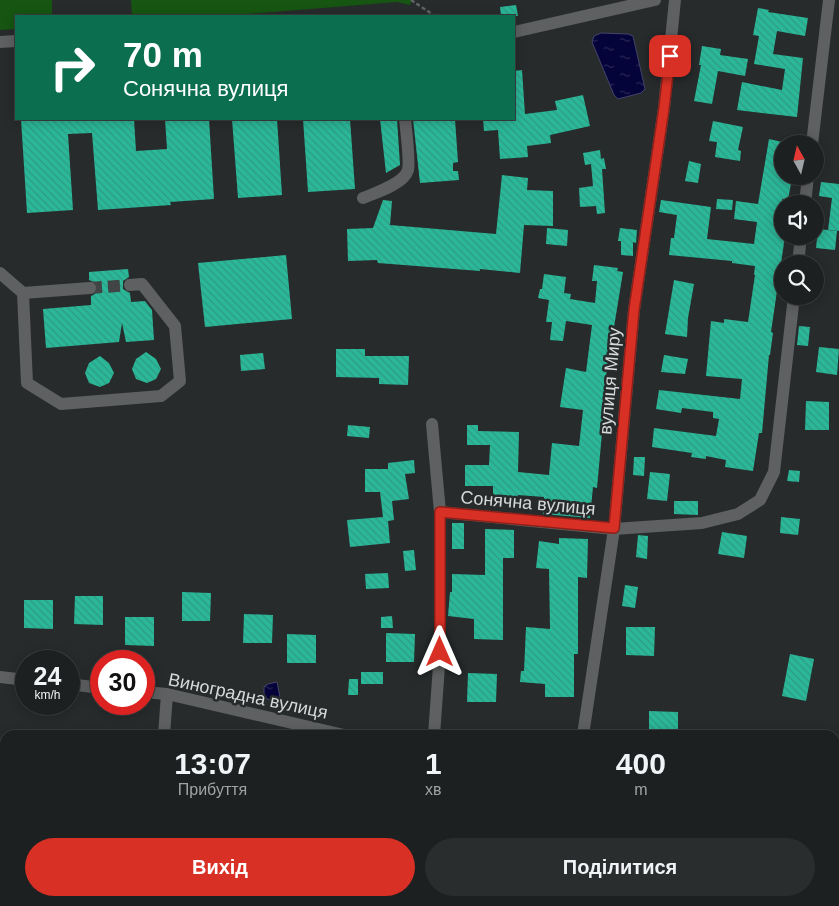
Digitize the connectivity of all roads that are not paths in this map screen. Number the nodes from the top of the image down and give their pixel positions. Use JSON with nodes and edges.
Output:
{"nodes":[{"id":1,"x":655,"y":0,"type":"edge"},
{"id":2,"x":675,"y":0,"type":"edge"},
{"id":3,"x":829,"y":0,"type":"edge"},
{"id":4,"x":515,"y":32,"type":"edge"},
{"id":5,"x":15,"y":41,"type":"edge"},
{"id":6,"x":0,"y":42,"type":"edge"},
{"id":7,"x":405,"y":120,"type":"edge"},
{"id":8,"x":813,"y":135,"type":"edge"},
{"id":9,"x":363,"y":198,"type":"dead end"},
{"id":10,"x":0,"y":273,"type":"edge"},
{"id":11,"x":130,"y":285,"type":"tunnel mouth"},
{"id":12,"x":90,"y":288,"type":"tunnel mouth"},
{"id":13,"x":23,"y":293,"type":"junction"},
{"id":14,"x":793,"y":305,"type":"edge"},
{"id":15,"x":432,"y":424,"type":"dead end"},
{"id":16,"x":440,"y":512,"type":"junction"},
{"id":17,"x":614,"y":528,"type":"junction"},
{"id":18,"x":0,"y":677,"type":"edge"},
{"id":19,"x":15,"y":679,"type":"edge"},
{"id":20,"x":155,"y":693,"type":"edge"},
{"id":21,"x":167,"y":694,"type":"junction"},
{"id":22,"x":164,"y":730,"type":"edge"},
{"id":23,"x":322,"y":730,"type":"edge"},
{"id":24,"x":434,"y":730,"type":"edge"},
{"id":25,"x":584,"y":730,"type":"edge"}],
"edges":[{"from":1,"to":4,"type":"street"},
{"from":2,"to":17,"type":"street","name":"вулиця Миру"},
{"from":3,"to":8,"type":"street"},
{"from":5,"to":6,"type":"street"},
{"from":7,"to":9,"type":"street"},
{"from":10,"to":13,"type":"street"},
{"from":11,"to":13,"type":"street"},
{"from":12,"to":13,"type":"street"},
{"from":14,"to":17,"type":"street","name":"Сонячна вулиця"},
{"from":15,"to":16,"type":"street","name":"Сонячна вулиця"},
{"from":16,"to":17,"type":"street","name":"Сонячна вулиця"},
{"from":16,"to":24,"type":"street","name":"Сонячна вулиця"},
{"from":17,"to":25,"type":"street","name":"вулиця Миру"},
{"from":18,"to":19,"type":"street"},
{"from":20,"to":21,"type":"street","name":"Виноградна вулиця"},
{"from":21,"to":22,"type":"street"},
{"from":21,"to":23,"type":"street","name":"Виноградна вулиця"}]}
